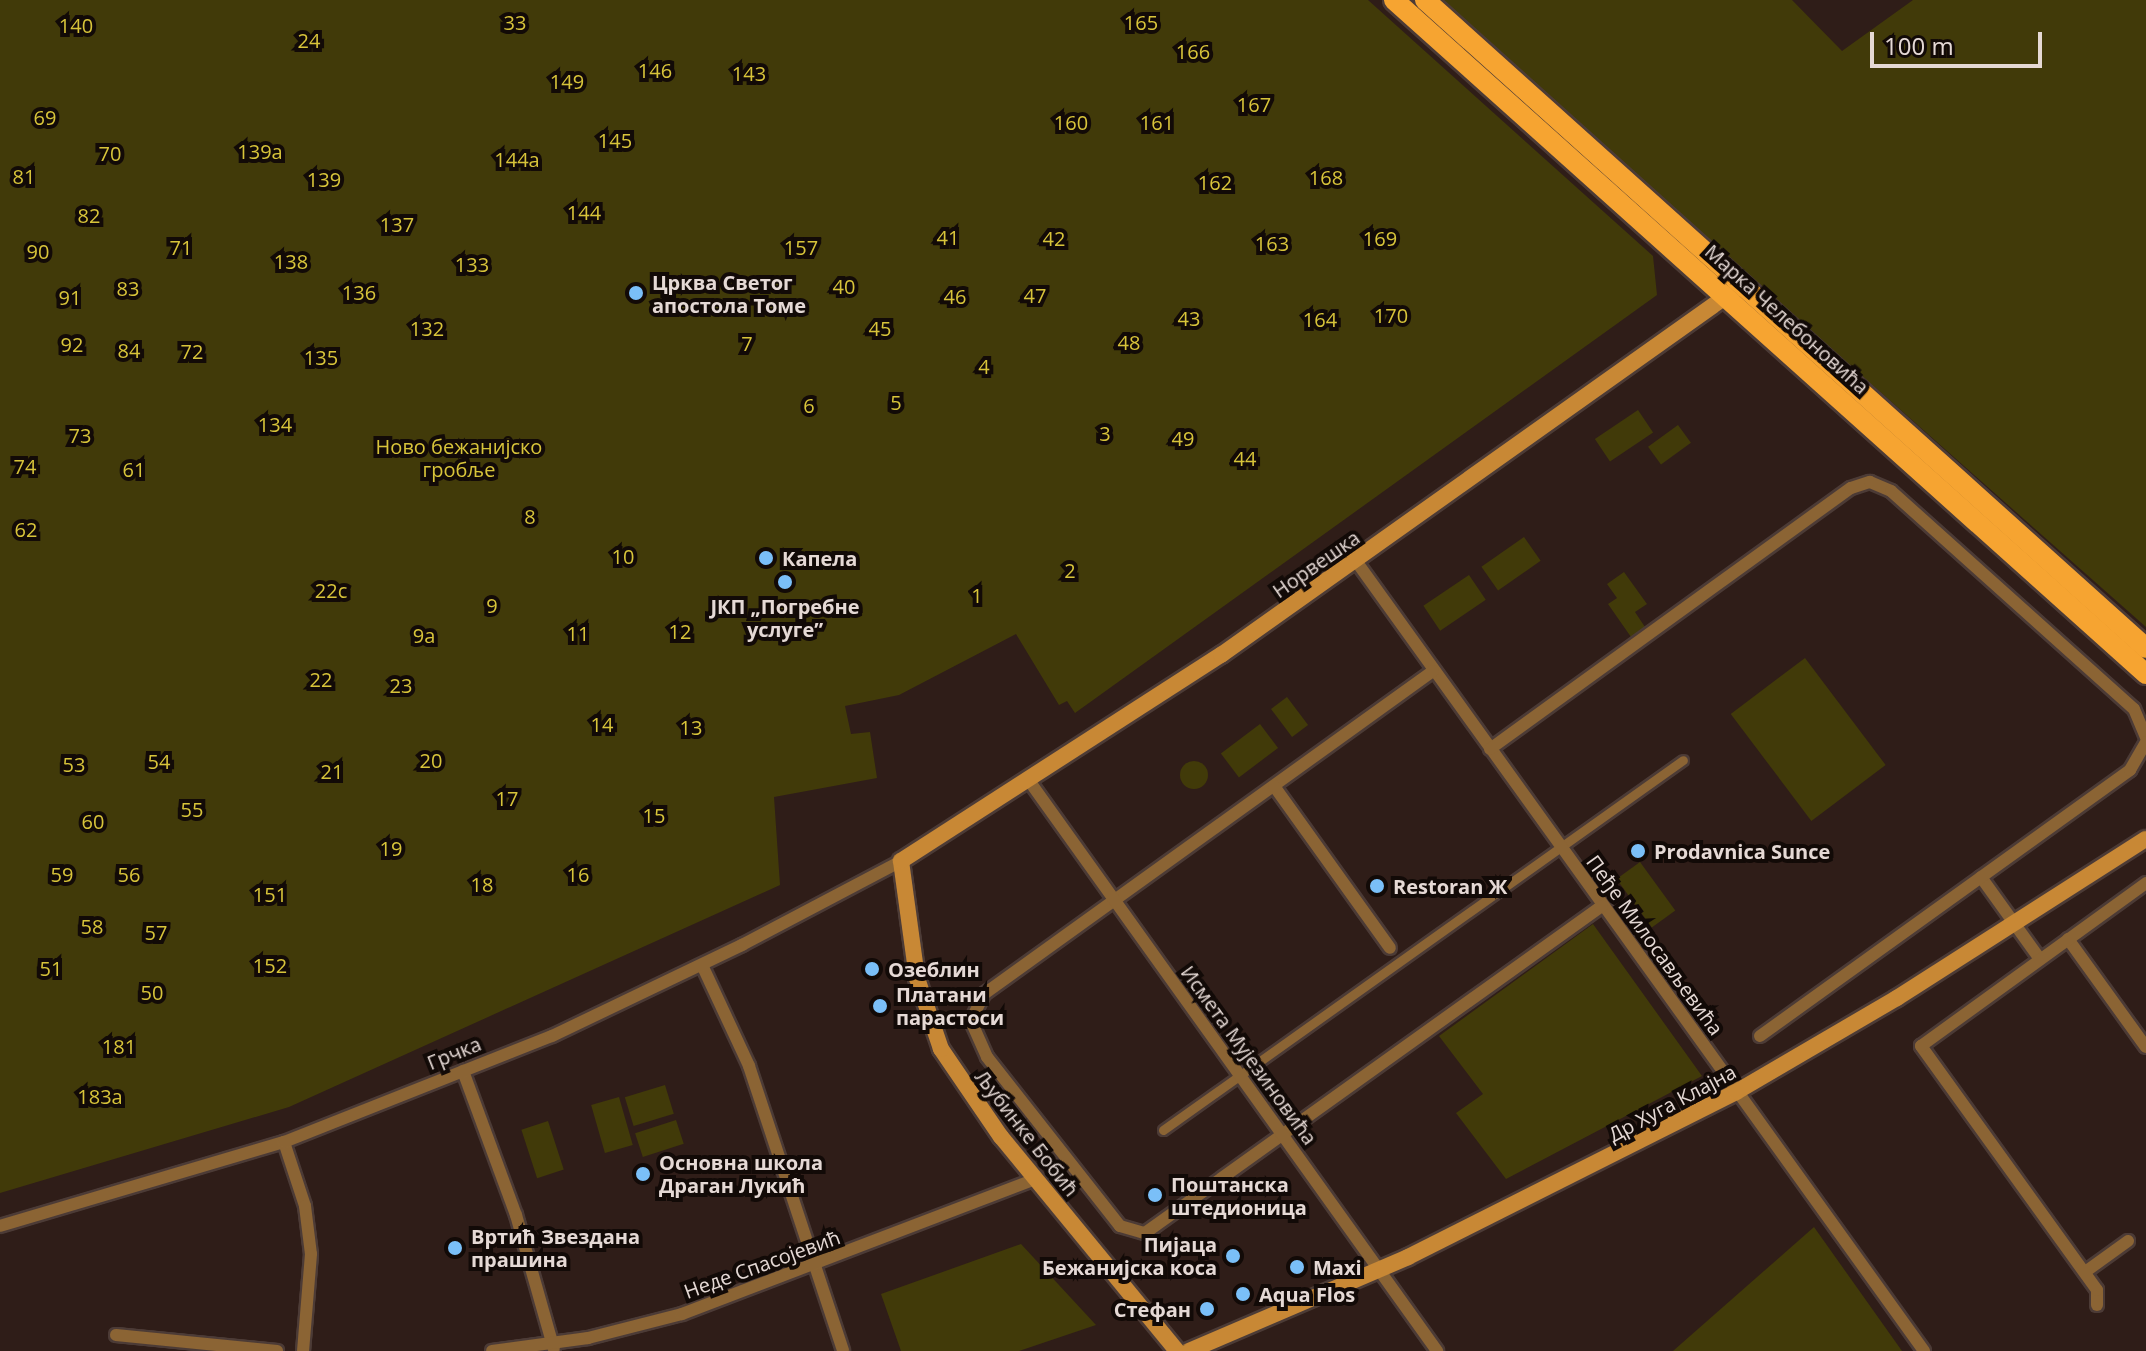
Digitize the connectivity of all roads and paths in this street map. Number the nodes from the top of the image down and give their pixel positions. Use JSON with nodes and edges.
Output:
{"nodes":[{"id":1,"x":1394,"y":0,"type":"edge"},
{"id":2,"x":1425,"y":0,"type":"edge"},
{"id":3,"x":1735,"y":291,"type":"junction"},
{"id":4,"x":1356,"y":561,"type":"junction"},
{"id":5,"x":2146,"y":648,"type":"edge"},
{"id":6,"x":1433,"y":671,"type":"junction"},
{"id":7,"x":2146,"y":674,"type":"edge"},
{"id":8,"x":2146,"y":740,"type":"edge"},
{"id":9,"x":1490,"y":749,"type":"junction"},
{"id":10,"x":1683,"y":760,"type":"dead end"},
{"id":11,"x":1030,"y":782,"type":"junction"},
{"id":12,"x":1274,"y":786,"type":"junction"},
{"id":13,"x":2146,"y":839,"type":"edge"},
{"id":14,"x":1559,"y":845,"type":"junction"},
{"id":15,"x":901,"y":861,"type":"junction"},
{"id":16,"x":1981,"y":877,"type":"junction"},
{"id":17,"x":2146,"y":883,"type":"edge"},
{"id":18,"x":1113,"y":902,"type":"junction"},
{"id":19,"x":1602,"y":906,"type":"junction"},
{"id":20,"x":2016,"y":925,"type":"junction"},
{"id":21,"x":2068,"y":939,"type":"junction"},
{"id":22,"x":1390,"y":948,"type":"dead end"},
{"id":23,"x":2040,"y":959,"type":"junction"},
{"id":24,"x":702,"y":965,"type":"junction"},
{"id":25,"x":1760,"y":1036,"type":"dead end"},
{"id":26,"x":2146,"y":1047,"type":"edge"},
{"id":27,"x":463,"y":1071,"type":"junction"},
{"id":28,"x":1239,"y":1075,"type":"junction"},
{"id":29,"x":1736,"y":1092,"type":"junction"},
{"id":30,"x":1163,"y":1130,"type":"dead end"},
{"id":31,"x":1283,"y":1136,"type":"junction"},
{"id":32,"x":284,"y":1142,"type":"junction"},
{"id":33,"x":1035,"y":1179,"type":"junction"},
{"id":34,"x":0,"y":1226,"type":"edge"},
{"id":35,"x":2128,"y":1241,"type":"dead end"},
{"id":36,"x":815,"y":1266,"type":"junction"},
{"id":37,"x":1378,"y":1270,"type":"junction"},
{"id":38,"x":2085,"y":1272,"type":"junction"},
{"id":39,"x":2097,"y":1305,"type":"dead end"},
{"id":40,"x":116,"y":1335,"type":"dead end"},
{"id":41,"x":554,"y":1348,"type":"edge"},
{"id":42,"x":277,"y":1351,"type":"edge"},
{"id":43,"x":303,"y":1351,"type":"edge"},
{"id":44,"x":492,"y":1351,"type":"edge"},
{"id":45,"x":843,"y":1351,"type":"edge"},
{"id":46,"x":1177,"y":1351,"type":"edge"},
{"id":47,"x":1189,"y":1351,"type":"edge"},
{"id":48,"x":1437,"y":1351,"type":"edge"},
{"id":49,"x":1924,"y":1351,"type":"edge"}],
"edges":[{"from":1,"to":3,"type":"main road","name":"Марка Челебоновића"},
{"from":2,"to":3,"type":"main road","name":"Марка Челебоновића"},
{"from":3,"to":4,"type":"main road","name":"Норвешка"},
{"from":3,"to":5,"type":"main road","name":"Марка Челебоновића"},
{"from":3,"to":7,"type":"main road","name":"Марка Челебоновића"},
{"from":4,"to":6,"type":"street","name":"Пеђе Милосављевића"},
{"from":4,"to":11,"type":"main road","name":"Норвешка"},
{"from":6,"to":9,"type":"street","name":"Пеђе Милосављевића"},
{"from":6,"to":12,"type":"street"},
{"from":8,"to":9,"type":"street"},
{"from":8,"to":16,"type":"street"},
{"from":9,"to":14,"type":"street","name":"Пеђе Милосављевића"},
{"from":10,"to":14,"type":"street"},
{"from":11,"to":15,"type":"main road","name":"Норвешка"},
{"from":11,"to":18,"type":"street","name":"Исмета Мујезиновића"},
{"from":12,"to":18,"type":"street"},
{"from":12,"to":22,"type":"street"},
{"from":13,"to":20,"type":"main road","name":"Др Хуга Клајна"},
{"from":14,"to":19,"type":"street","name":"Пеђе Милосављевића"},
{"from":14,"to":28,"type":"street"},
{"from":15,"to":24,"type":"street","name":"Грчка"},
{"from":15,"to":33,"type":"main road","name":"Љубинке Бобић"},
{"from":16,"to":20,"type":"street"},
{"from":16,"to":25,"type":"street"},
{"from":17,"to":21,"type":"street"},
{"from":18,"to":28,"type":"street","name":"Исмета Мујезиновића"},
{"from":18,"to":31,"type":"street"},
{"from":19,"to":29,"type":"street","name":"Пеђе Милосављевића"},
{"from":19,"to":31,"type":"street"},
{"from":20,"to":23,"type":"street"},
{"from":20,"to":29,"type":"main road","name":"Др Хуга Клајна"},
{"from":21,"to":23,"type":"street"},
{"from":21,"to":26,"type":"street"},
{"from":23,"to":38,"type":"street"},
{"from":24,"to":27,"type":"street","name":"Грчка"},
{"from":24,"to":36,"type":"street"},
{"from":27,"to":32,"type":"street","name":"Грчка"},
{"from":27,"to":41,"type":"street"},
{"from":28,"to":30,"type":"street"},
{"from":28,"to":31,"type":"street","name":"Исмета Мујезиновића"},
{"from":29,"to":37,"type":"main road","name":"Др Хуга Клајна"},
{"from":29,"to":49,"type":"street","name":"Пеђе Милосављевића"},
{"from":31,"to":37,"type":"street","name":"Исмета Мујезиновића"},
{"from":32,"to":34,"type":"street","name":"Грчка"},
{"from":32,"to":43,"type":"street"},
{"from":33,"to":36,"type":"street","name":"Неде Спасојевић"},
{"from":33,"to":46,"type":"main road","name":"Љубинке Бобић"},
{"from":35,"to":38,"type":"street"},
{"from":36,"to":41,"type":"street","name":"Неде Спасојевић"},
{"from":36,"to":45,"type":"street"},
{"from":37,"to":47,"type":"main road","name":"Др Хуга Клајна"},
{"from":37,"to":48,"type":"street","name":"Исмета Мујезиновића"},
{"from":38,"to":39,"type":"street"},
{"from":40,"to":42,"type":"street"},
{"from":41,"to":44,"type":"street","name":"Неде Спасојевић"}]}
